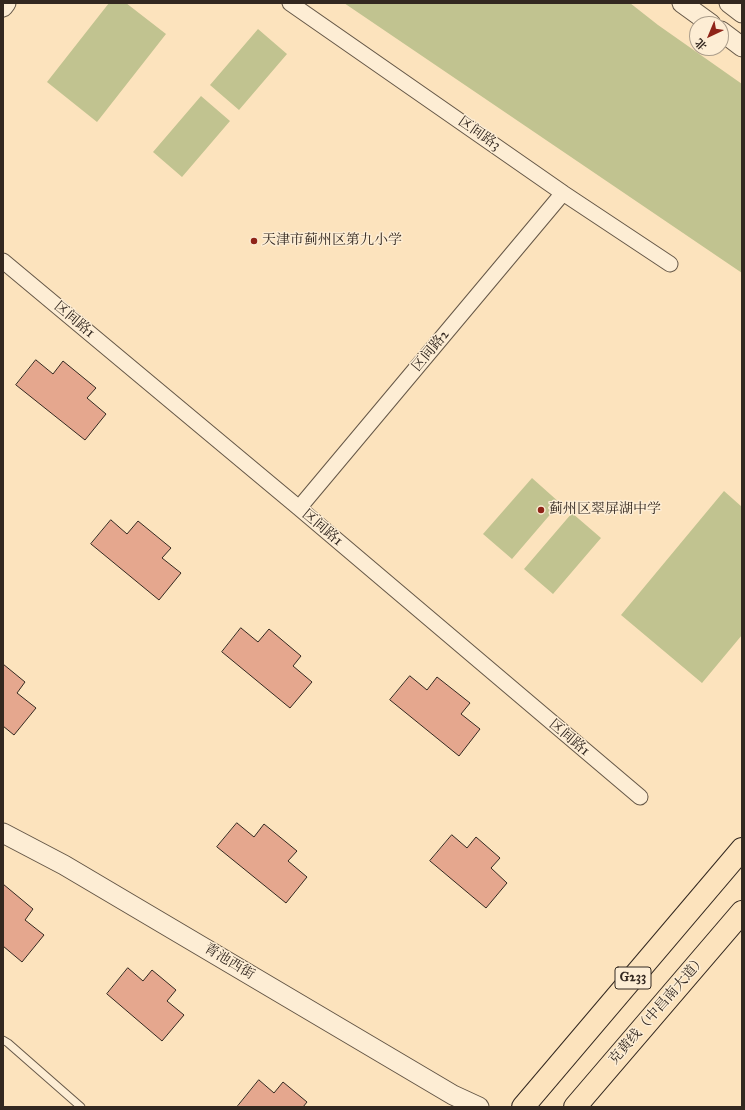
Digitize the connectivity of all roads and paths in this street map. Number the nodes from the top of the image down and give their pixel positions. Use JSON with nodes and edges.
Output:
{"nodes":[{"id":1,"x":6,"y":3,"type":"edge"},
{"id":2,"x":290,"y":3,"type":"edge"},
{"id":3,"x":682,"y":3,"type":"edge"},
{"id":4,"x":729,"y":3,"type":"edge"},
{"id":5,"x":3,"y":7,"type":"edge"},
{"id":6,"x":742,"y":13,"type":"edge"},
{"id":7,"x":700,"y":16,"type":"edge"},
{"id":8,"x":729,"y":37,"type":"edge"},
{"id":9,"x":742,"y":47,"type":"edge"},
{"id":10,"x":563,"y":193,"type":"junction"},
{"id":11,"x":3,"y":261,"type":"edge"},
{"id":12,"x":670,"y":264,"type":"dead end"},
{"id":13,"x":298,"y":508,"type":"junction"},
{"id":14,"x":640,"y":797,"type":"dead end"},
{"id":15,"x":3,"y":833,"type":"edge"},
{"id":16,"x":742,"y":849,"type":"edge"},
{"id":17,"x":742,"y":912,"type":"edge"},
{"id":18,"x":3,"y":1040,"type":"edge"},
{"id":19,"x":453,"y":1095,"type":"junction"},
{"id":20,"x":81,"y":1107,"type":"edge"},
{"id":21,"x":468,"y":1107,"type":"edge"},
{"id":22,"x":480,"y":1107,"type":"edge"},
{"id":23,"x":523,"y":1107,"type":"edge"},
{"id":24,"x":575,"y":1107,"type":"edge"}],
"edges":[{"from":1,"to":5,"type":"street"},
{"from":2,"to":10,"type":"street","name":"区间路3"},
{"from":3,"to":7,"type":"street"},
{"from":4,"to":6,"type":"street"},
{"from":8,"to":9,"type":"street"},
{"from":10,"to":12,"type":"street","name":"区间路3"},
{"from":10,"to":13,"type":"street","name":"区间路2"},
{"from":11,"to":13,"type":"street","name":"区间路1"},
{"from":13,"to":14,"type":"street","name":"区间路1"},
{"from":15,"to":19,"type":"street","name":"青池西街"},
{"from":16,"to":23,"type":"highway","number":"G233"},
{"from":17,"to":24,"type":"highway","name":"克黄线（中昌南大道）","number":"G233"},
{"from":18,"to":20,"type":"lane"},
{"from":19,"to":21,"type":"street","name":"青池西街"},
{"from":19,"to":22,"type":"street","name":"青池西街"}]}
